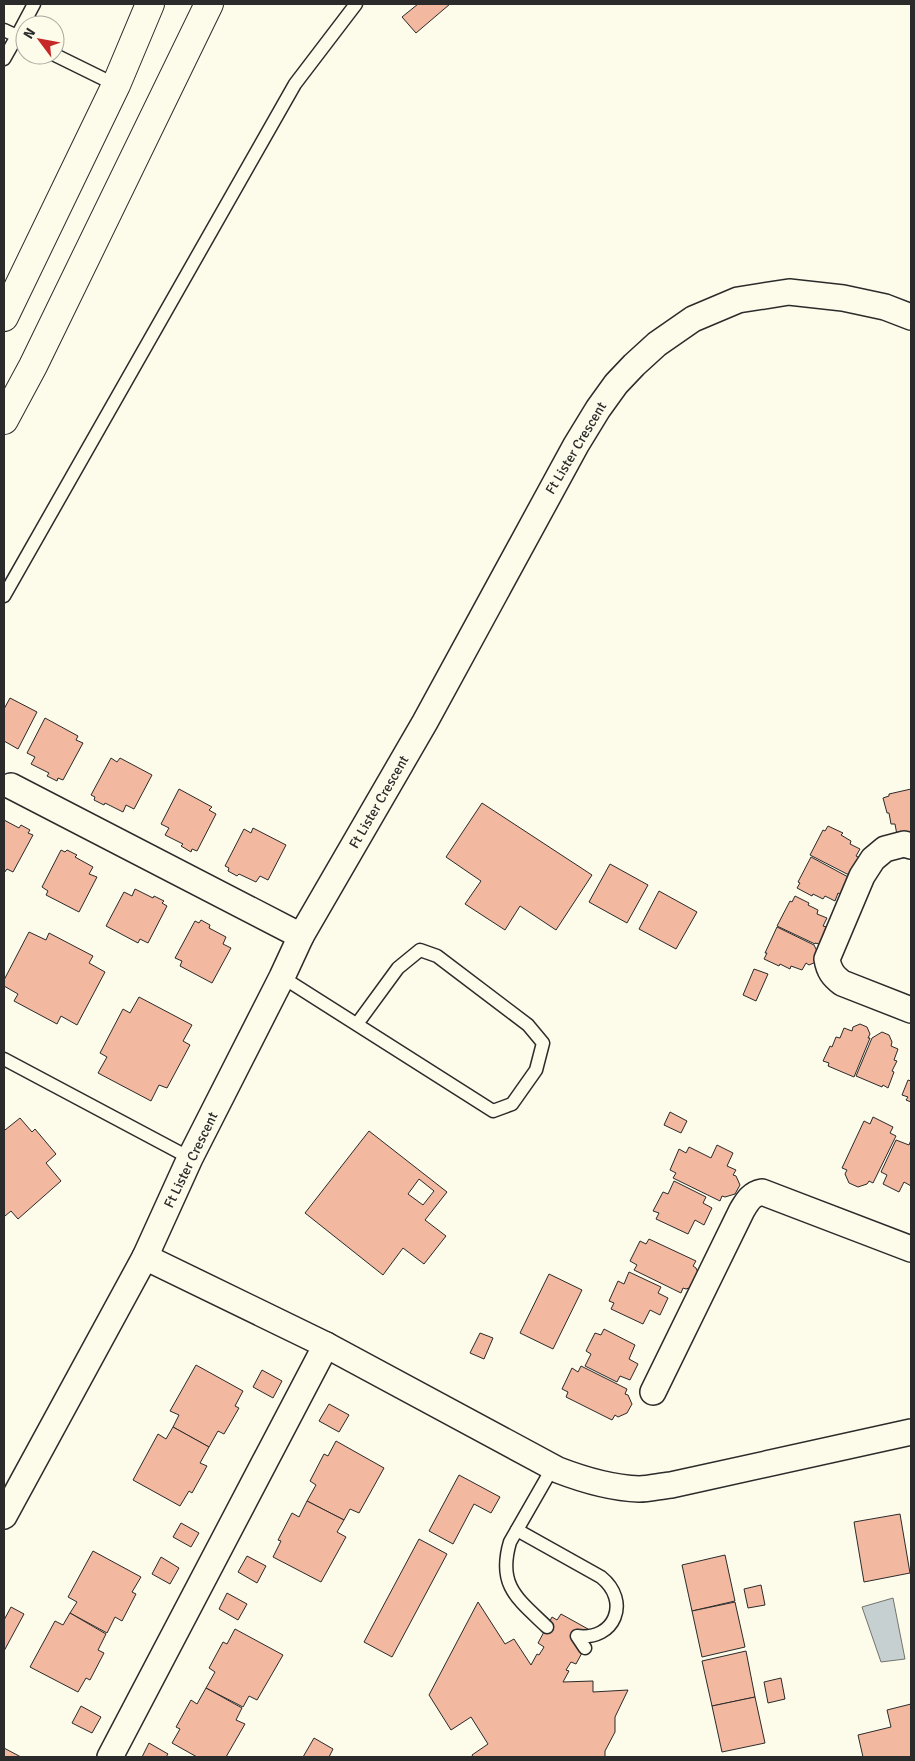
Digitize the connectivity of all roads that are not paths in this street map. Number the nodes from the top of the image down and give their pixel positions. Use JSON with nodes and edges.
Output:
{"nodes":[{"id":1,"x":150,"y":4,"type":"edge"},
{"id":2,"x":209,"y":4,"type":"edge"},
{"id":3,"x":356,"y":4,"type":"edge"},
{"id":4,"x":15,"y":45,"type":"edge"},
{"id":5,"x":4,"y":59,"type":"edge"},
{"id":6,"x":65,"y":60,"type":"edge"},
{"id":7,"x":116,"y":86,"type":"junction"},
{"id":8,"x":4,"y":317,"type":"edge"},
{"id":9,"x":911,"y":317,"type":"edge"},
{"id":10,"x":4,"y":420,"type":"edge"},
{"id":11,"x":4,"y":596,"type":"edge"},
{"id":12,"x":11,"y":786,"type":"dead end"},
{"id":13,"x":911,"y":846,"type":"edge"},
{"id":14,"x":302,"y":936,"type":"junction"},
{"id":15,"x":282,"y":977,"type":"junction"},
{"id":16,"x":911,"y":1010,"type":"edge"},
{"id":17,"x":357,"y":1024,"type":"junction"},
{"id":18,"x":4,"y":1058,"type":"edge"},
{"id":19,"x":190,"y":1158,"type":"junction"},
{"id":20,"x":911,"y":1249,"type":"edge"},
{"id":21,"x":145,"y":1256,"type":"junction"},
{"id":22,"x":326,"y":1345,"type":"junction"},
{"id":23,"x":653,"y":1392,"type":"dead end"},
{"id":24,"x":911,"y":1432,"type":"edge"},
{"id":25,"x":553,"y":1467,"type":"junction"},
{"id":26,"x":4,"y":1516,"type":"edge"},
{"id":27,"x":517,"y":1530,"type":"junction"},
{"id":28,"x":547,"y":1627,"type":"dead end"},
{"id":29,"x":585,"y":1648,"type":"dead end"},
{"id":30,"x":110,"y":1757,"type":"edge"}],
"edges":[{"from":1,"to":7,"type":"highway"},
{"from":2,"to":10,"type":"highway"},
{"from":3,"to":11,"type":"lane"},
{"from":4,"to":5,"type":"lane"},
{"from":6,"to":7,"type":"lane"},
{"from":7,"to":8,"type":"highway"},
{"from":9,"to":14,"type":"street","name":"Ft Lister Crescent"},
{"from":12,"to":14,"type":"street"},
{"from":13,"to":16,"type":"street"},
{"from":14,"to":15,"type":"street","name":"Ft Lister Crescent"},
{"from":15,"to":17,"type":"lane"},
{"from":15,"to":19,"type":"street","name":"Ft Lister Crescent"},
{"from":17,"to":17,"type":"lane"},
{"from":18,"to":19,"type":"lane"},
{"from":19,"to":21,"type":"street","name":"Ft Lister Crescent"},
{"from":20,"to":23,"type":"street"},
{"from":21,"to":22,"type":"street"},
{"from":21,"to":26,"type":"street","name":"Ft Lister Crescent"},
{"from":22,"to":25,"type":"street"},
{"from":22,"to":30,"type":"street"},
{"from":24,"to":25,"type":"street"},
{"from":25,"to":27,"type":"lane"},
{"from":27,"to":28,"type":"lane"},
{"from":27,"to":29,"type":"lane"}]}
